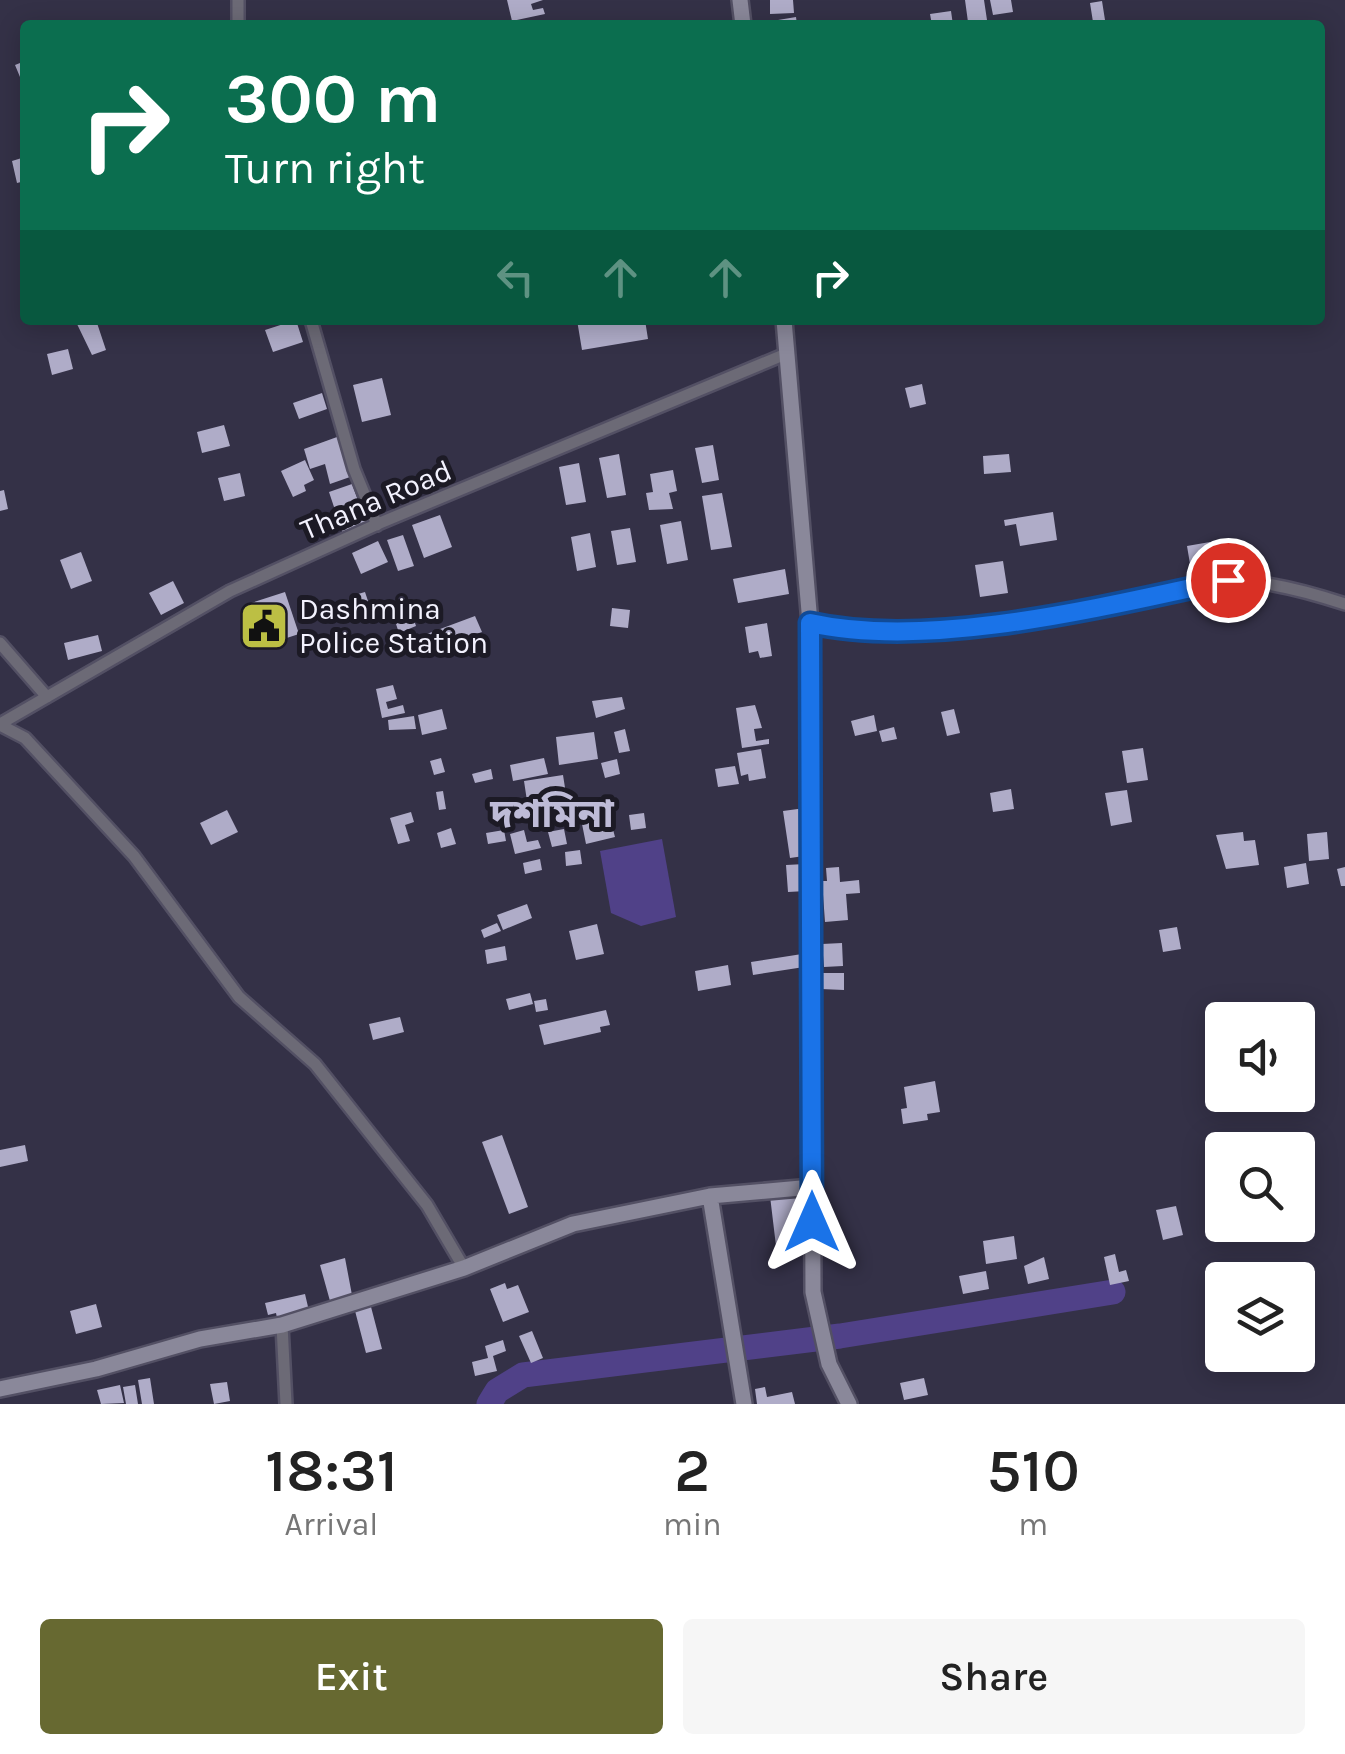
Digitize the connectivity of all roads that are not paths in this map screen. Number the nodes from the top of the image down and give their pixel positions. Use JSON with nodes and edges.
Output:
{"nodes":[{"id":1,"x":312,"y":325,"type":"edge"},
{"id":2,"x":785,"y":325,"type":"edge"},
{"id":3,"x":788,"y":353,"type":"junction"},
{"id":4,"x":377,"y":525,"type":"junction"},
{"id":5,"x":1345,"y":604,"type":"edge"},
{"id":6,"x":810,"y":623,"type":"junction"},
{"id":7,"x":0,"y":642,"type":"edge"},
{"id":8,"x":47,"y":697,"type":"junction"},
{"id":9,"x":0,"y":724,"type":"edge"},
{"id":10,"x":812,"y":1187,"type":"junction"},
{"id":11,"x":710,"y":1196,"type":"junction"},
{"id":12,"x":464,"y":1268,"type":"junction"},
{"id":13,"x":282,"y":1325,"type":"junction"},
{"id":14,"x":0,"y":1389,"type":"edge"},
{"id":15,"x":745,"y":1400,"type":"edge"},
{"id":16,"x":286,"y":1404,"type":"edge"},
{"id":17,"x":849,"y":1404,"type":"edge"}],
"edges":[{"from":1,"to":4,"type":"street"},
{"from":2,"to":3,"type":"street"},
{"from":3,"to":4,"type":"street","name":"Thana Road"},
{"from":3,"to":6,"type":"street"},
{"from":4,"to":8,"type":"street","name":"Thana Road"},
{"from":5,"to":6,"type":"street"},
{"from":6,"to":10,"type":"street"},
{"from":7,"to":8,"type":"street"},
{"from":8,"to":9,"type":"street","name":"Thana Road"},
{"from":9,"to":12,"type":"street"},
{"from":10,"to":11,"type":"street"},
{"from":10,"to":17,"type":"street"},
{"from":11,"to":12,"type":"street"},
{"from":11,"to":15,"type":"street"},
{"from":12,"to":13,"type":"street"},
{"from":13,"to":14,"type":"street"},
{"from":13,"to":16,"type":"street"}]}
